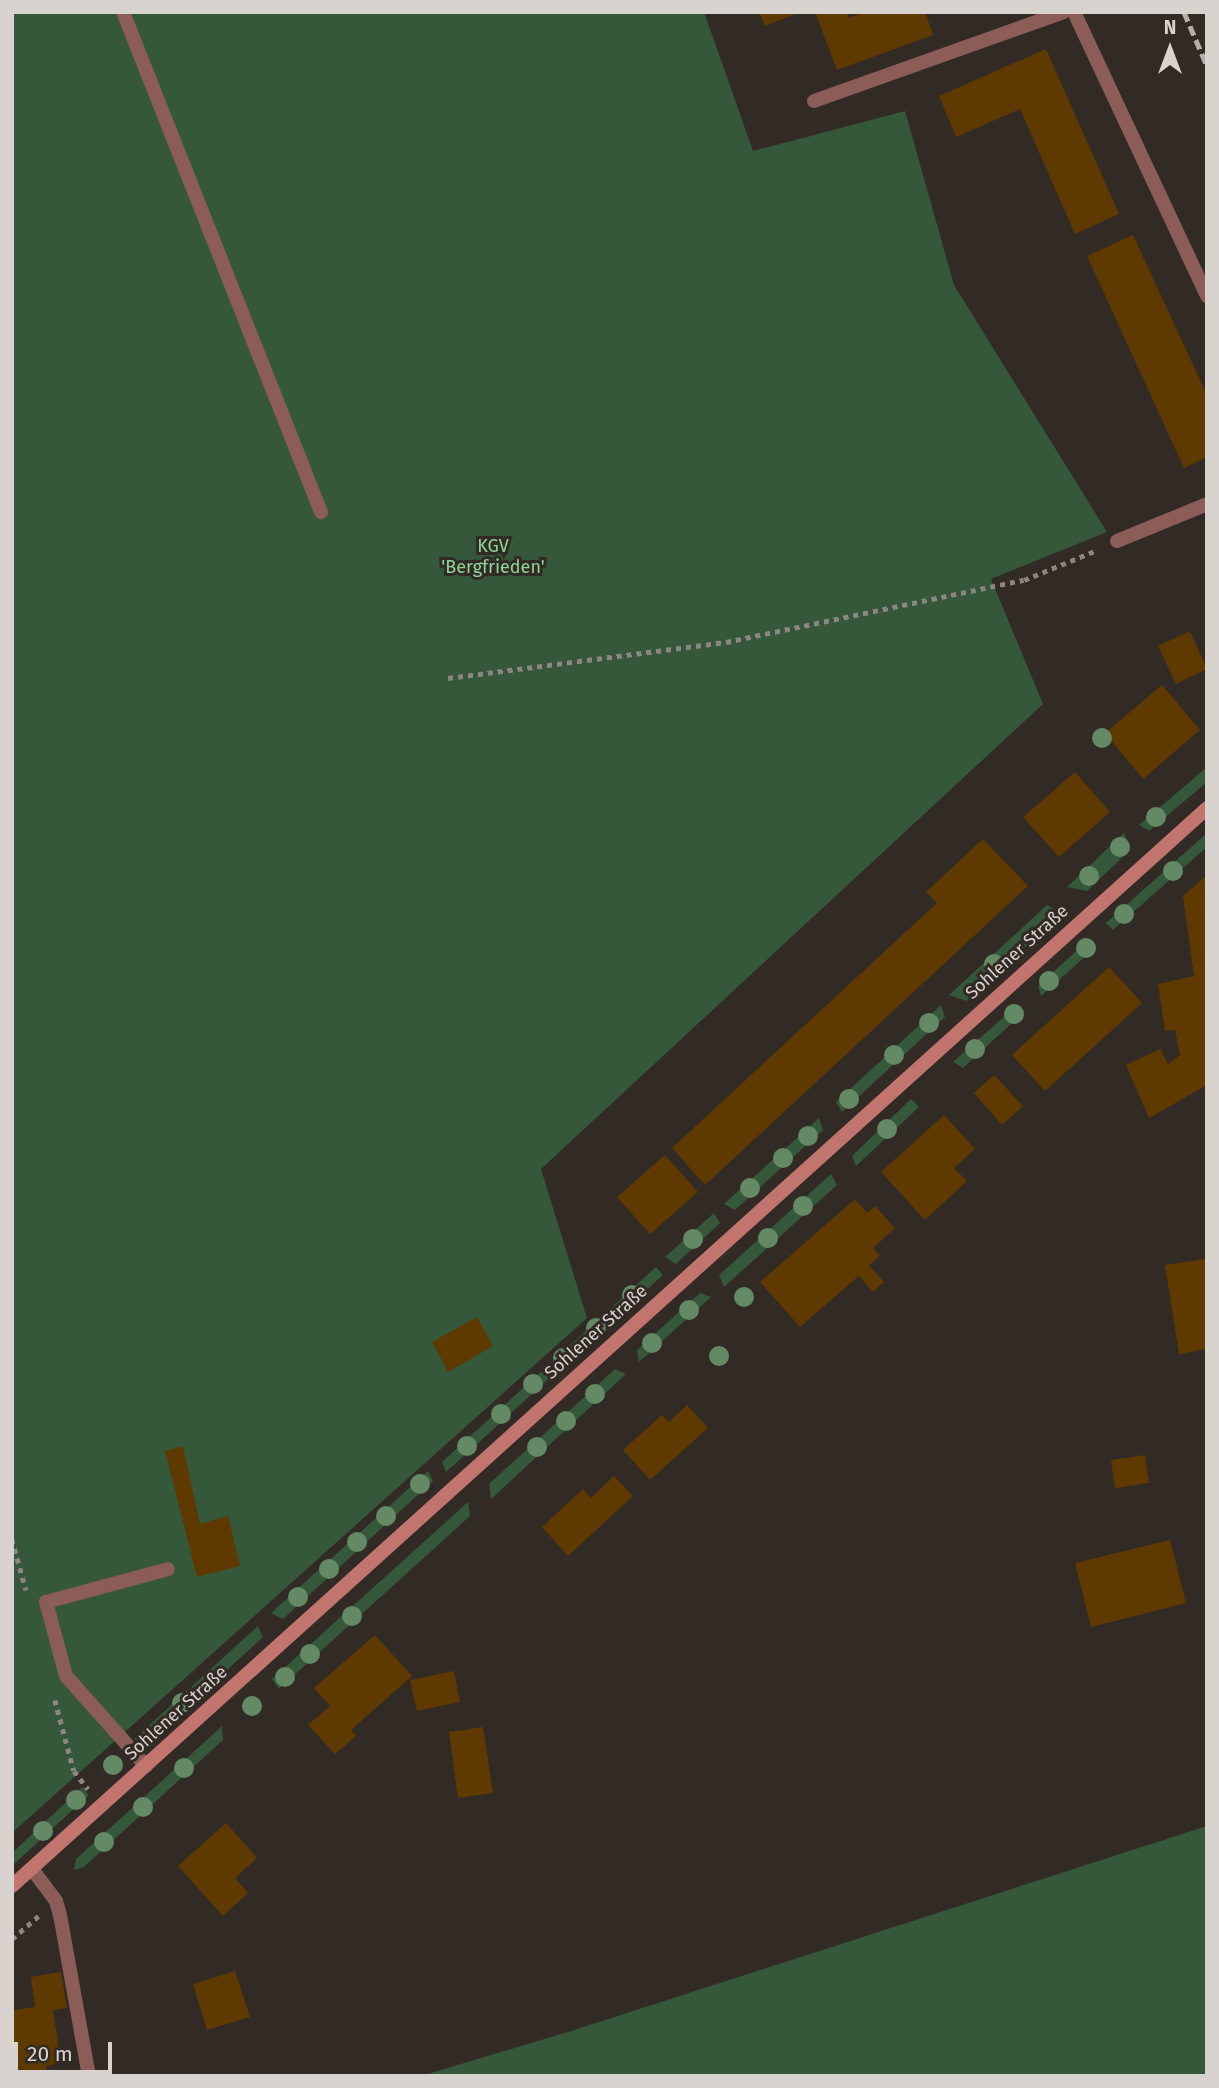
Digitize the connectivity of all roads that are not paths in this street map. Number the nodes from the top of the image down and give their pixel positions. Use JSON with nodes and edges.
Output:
{"nodes":[{"id":1,"x":123,"y":12,"type":"edge"},
{"id":2,"x":1063,"y":12,"type":"edge"},
{"id":3,"x":1074,"y":12,"type":"edge"},
{"id":4,"x":814,"y":101,"type":"dead end"},
{"id":5,"x":1207,"y":296,"type":"edge"},
{"id":6,"x":1207,"y":504,"type":"edge"},
{"id":7,"x":321,"y":512,"type":"dead end"},
{"id":8,"x":1117,"y":541,"type":"road end"},
{"id":9,"x":1207,"y":808,"type":"edge"},
{"id":10,"x":168,"y":1569,"type":"dead end"},
{"id":11,"x":146,"y":1766,"type":"junction"},
{"id":12,"x":32,"y":1869,"type":"junction"},
{"id":13,"x":12,"y":1886,"type":"edge"},
{"id":14,"x":89,"y":2076,"type":"edge"}],
"edges":[{"from":1,"to":7,"type":"street"},
{"from":2,"to":4,"type":"street"},
{"from":3,"to":5,"type":"street"},
{"from":6,"to":8,"type":"street"},
{"from":9,"to":11,"type":"street","name":"Sohlener Straße"},
{"from":10,"to":11,"type":"street"},
{"from":11,"to":12,"type":"street","name":"Sohlener Straße"},
{"from":12,"to":13,"type":"street","name":"Sohlener Straße"},
{"from":12,"to":14,"type":"street"}]}
